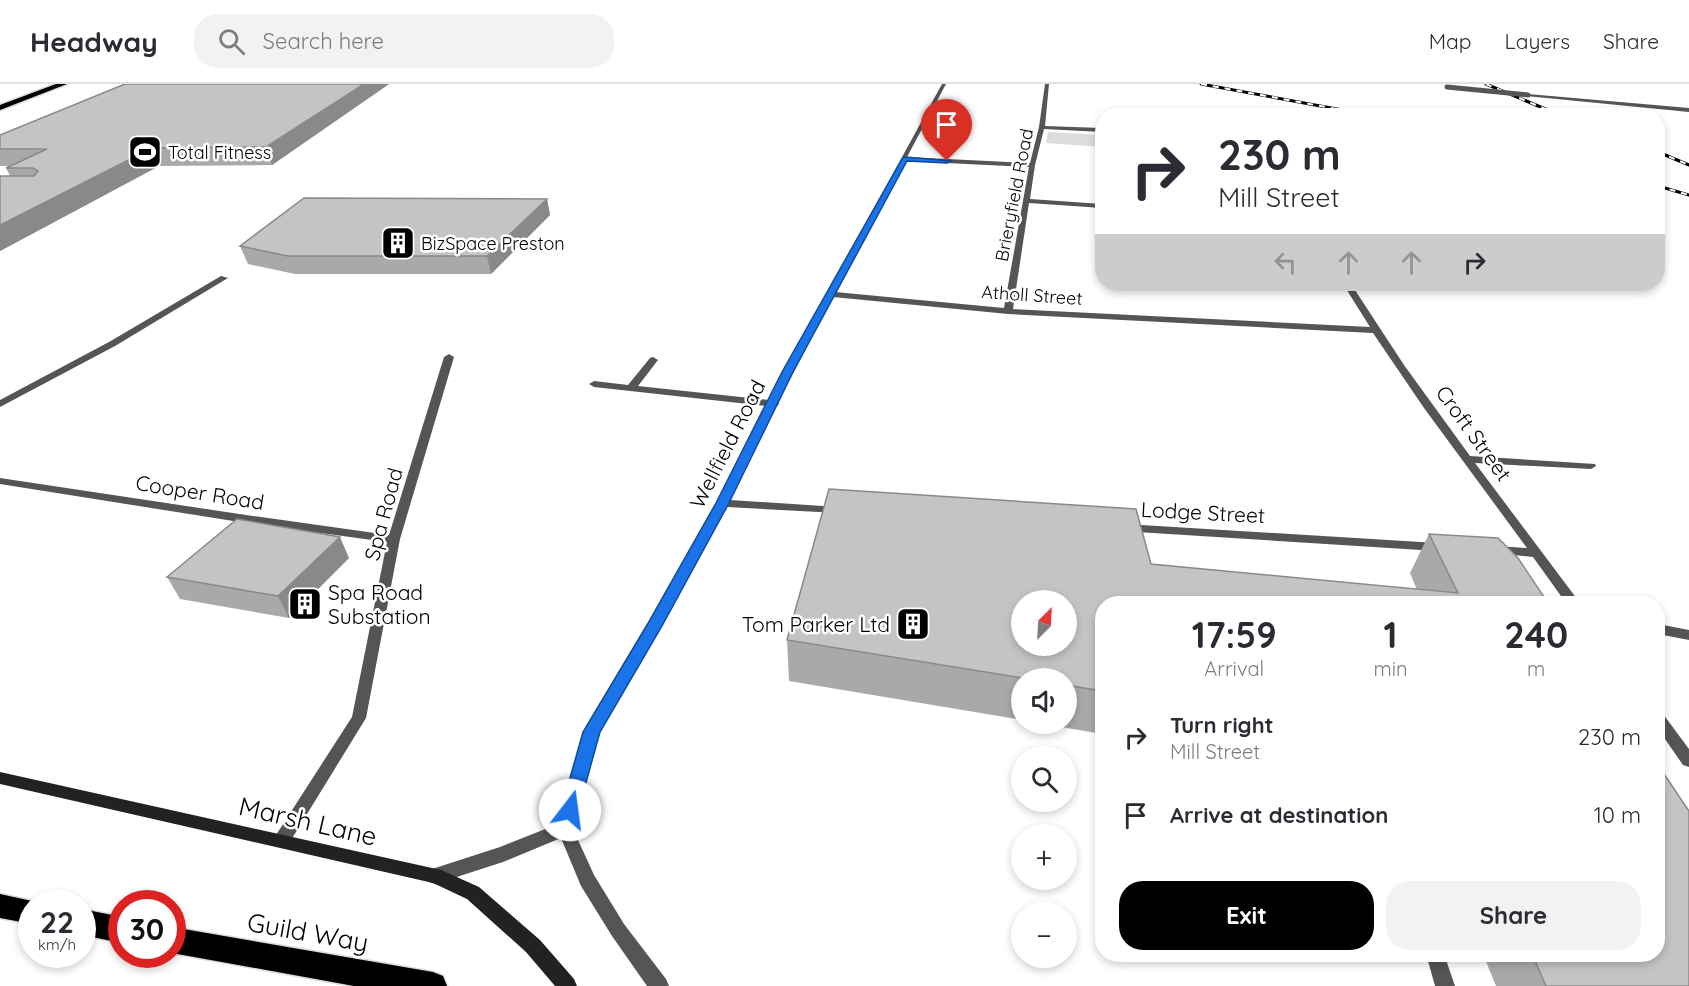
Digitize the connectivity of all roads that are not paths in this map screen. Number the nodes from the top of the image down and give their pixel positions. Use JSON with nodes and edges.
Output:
{"nodes":[{"id":1,"x":63,"y":84,"type":"edge"},
{"id":2,"x":944,"y":84,"type":"edge"},
{"id":3,"x":1047,"y":84,"type":"edge"},
{"id":4,"x":1426,"y":84,"type":"edge"},
{"id":5,"x":0,"y":108,"type":"edge"},
{"id":6,"x":1689,"y":110,"type":"edge"},
{"id":7,"x":1042,"y":127,"type":"junction"},
{"id":8,"x":1095,"y":130,"type":"edge"},
{"id":9,"x":905,"y":159,"type":"junction"},
{"id":10,"x":1032,"y":165,"type":"junction"},
{"id":11,"x":1026,"y":201,"type":"junction"},
{"id":12,"x":1095,"y":206,"type":"edge"},
{"id":13,"x":224,"y":278,"type":"dead end"},
{"id":14,"x":1351,"y":291,"type":"edge"},
{"id":15,"x":831,"y":294,"type":"junction"},
{"id":16,"x":1008,"y":311,"type":"junction"},
{"id":17,"x":1375,"y":330,"type":"junction"},
{"id":18,"x":449,"y":357,"type":"dead end"},
{"id":19,"x":653,"y":360,"type":"dead end"},
{"id":20,"x":594,"y":384,"type":"dead end"},
{"id":21,"x":631,"y":388,"type":"junction"},
{"id":22,"x":0,"y":404,"type":"edge"},
{"id":23,"x":774,"y":404,"type":"junction"},
{"id":24,"x":1466,"y":459,"type":"junction"},
{"id":25,"x":1592,"y":466,"type":"dead end"},
{"id":26,"x":0,"y":481,"type":"edge"},
{"id":27,"x":723,"y":503,"type":"junction"},
{"id":28,"x":854,"y":511,"type":"edge"},
{"id":29,"x":1114,"y":527,"type":"edge"},
{"id":30,"x":394,"y":539,"type":"junction"},
{"id":31,"x":1455,"y":548,"type":"edge"},
{"id":32,"x":1478,"y":549,"type":"edge"},
{"id":33,"x":1537,"y":553,"type":"junction"},
{"id":34,"x":1568,"y":596,"type":"edge"},
{"id":35,"x":1665,"y":630,"type":"edge"},
{"id":36,"x":1689,"y":635,"type":"edge"},
{"id":37,"x":1665,"y":728,"type":"edge"},
{"id":38,"x":1689,"y":761,"type":"edge"},
{"id":39,"x":0,"y":778,"type":"edge"},
{"id":40,"x":565,"y":829,"type":"junction"},
{"id":41,"x":282,"y":840,"type":"junction"},
{"id":42,"x":435,"y":876,"type":"junction"},
{"id":43,"x":0,"y":906,"type":"edge"},
{"id":44,"x":18,"y":909,"type":"edge"},
{"id":45,"x":186,"y":942,"type":"edge"},
{"id":46,"x":1438,"y":962,"type":"edge"},
{"id":47,"x":433,"y":986,"type":"edge"},
{"id":48,"x":567,"y":986,"type":"edge"},
{"id":49,"x":659,"y":986,"type":"edge"},
{"id":50,"x":1445,"y":986,"type":"edge"}],
"edges":[{"from":1,"to":5,"type":"highway"},
{"from":2,"to":9,"type":"street","name":"Wellfield Road"},
{"from":3,"to":7,"type":"street","name":"Brieryfield Road"},
{"from":4,"to":6,"type":"street","bridge":true},
{"from":7,"to":8,"type":"street"},
{"from":7,"to":10,"type":"street","name":"Brieryfield Road"},
{"from":9,"to":10,"type":"street"},
{"from":9,"to":15,"type":"street","name":"Wellfield Road"},
{"from":10,"to":11,"type":"street","name":"Brieryfield Road"},
{"from":11,"to":12,"type":"street"},
{"from":11,"to":16,"type":"street","name":"Brieryfield Road"},
{"from":13,"to":22,"type":"street"},
{"from":14,"to":17,"type":"street","name":"Croft Street"},
{"from":15,"to":16,"type":"street","name":"Atholl Street"},
{"from":15,"to":23,"type":"street","name":"Wellfield Road"},
{"from":16,"to":17,"type":"street","name":"Atholl Street"},
{"from":17,"to":24,"type":"street","name":"Croft Street"},
{"from":18,"to":30,"type":"street","name":"Spa Road"},
{"from":19,"to":21,"type":"street"},
{"from":20,"to":21,"type":"street"},
{"from":21,"to":23,"type":"street"},
{"from":23,"to":27,"type":"street","name":"Wellfield Road"},
{"from":24,"to":25,"type":"street"},
{"from":24,"to":33,"type":"street","name":"Croft Street"},
{"from":26,"to":30,"type":"street","name":"Cooper Road"},
{"from":27,"to":28,"type":"street"},
{"from":27,"to":40,"type":"street","name":"Wellfield Road"},
{"from":29,"to":31,"type":"street","name":"Lodge Street"},
{"from":30,"to":41,"type":"street","name":"Spa Road"},
{"from":32,"to":33,"type":"street"},
{"from":33,"to":34,"type":"street","name":"Croft Street"},
{"from":35,"to":36,"type":"street"},
{"from":37,"to":38,"type":"street"},
{"from":39,"to":41,"type":"street","name":"Marsh Lane"},
{"from":40,"to":42,"type":"street"},
{"from":40,"to":49,"type":"street"},
{"from":41,"to":42,"type":"street","name":"Marsh Lane"},
{"from":42,"to":48,"type":"street","name":"Marsh Lane"},
{"from":43,"to":44,"type":"highway"},
{"from":45,"to":47,"type":"highway","name":"Guild Way"},
{"from":46,"to":50,"type":"street"}]}
